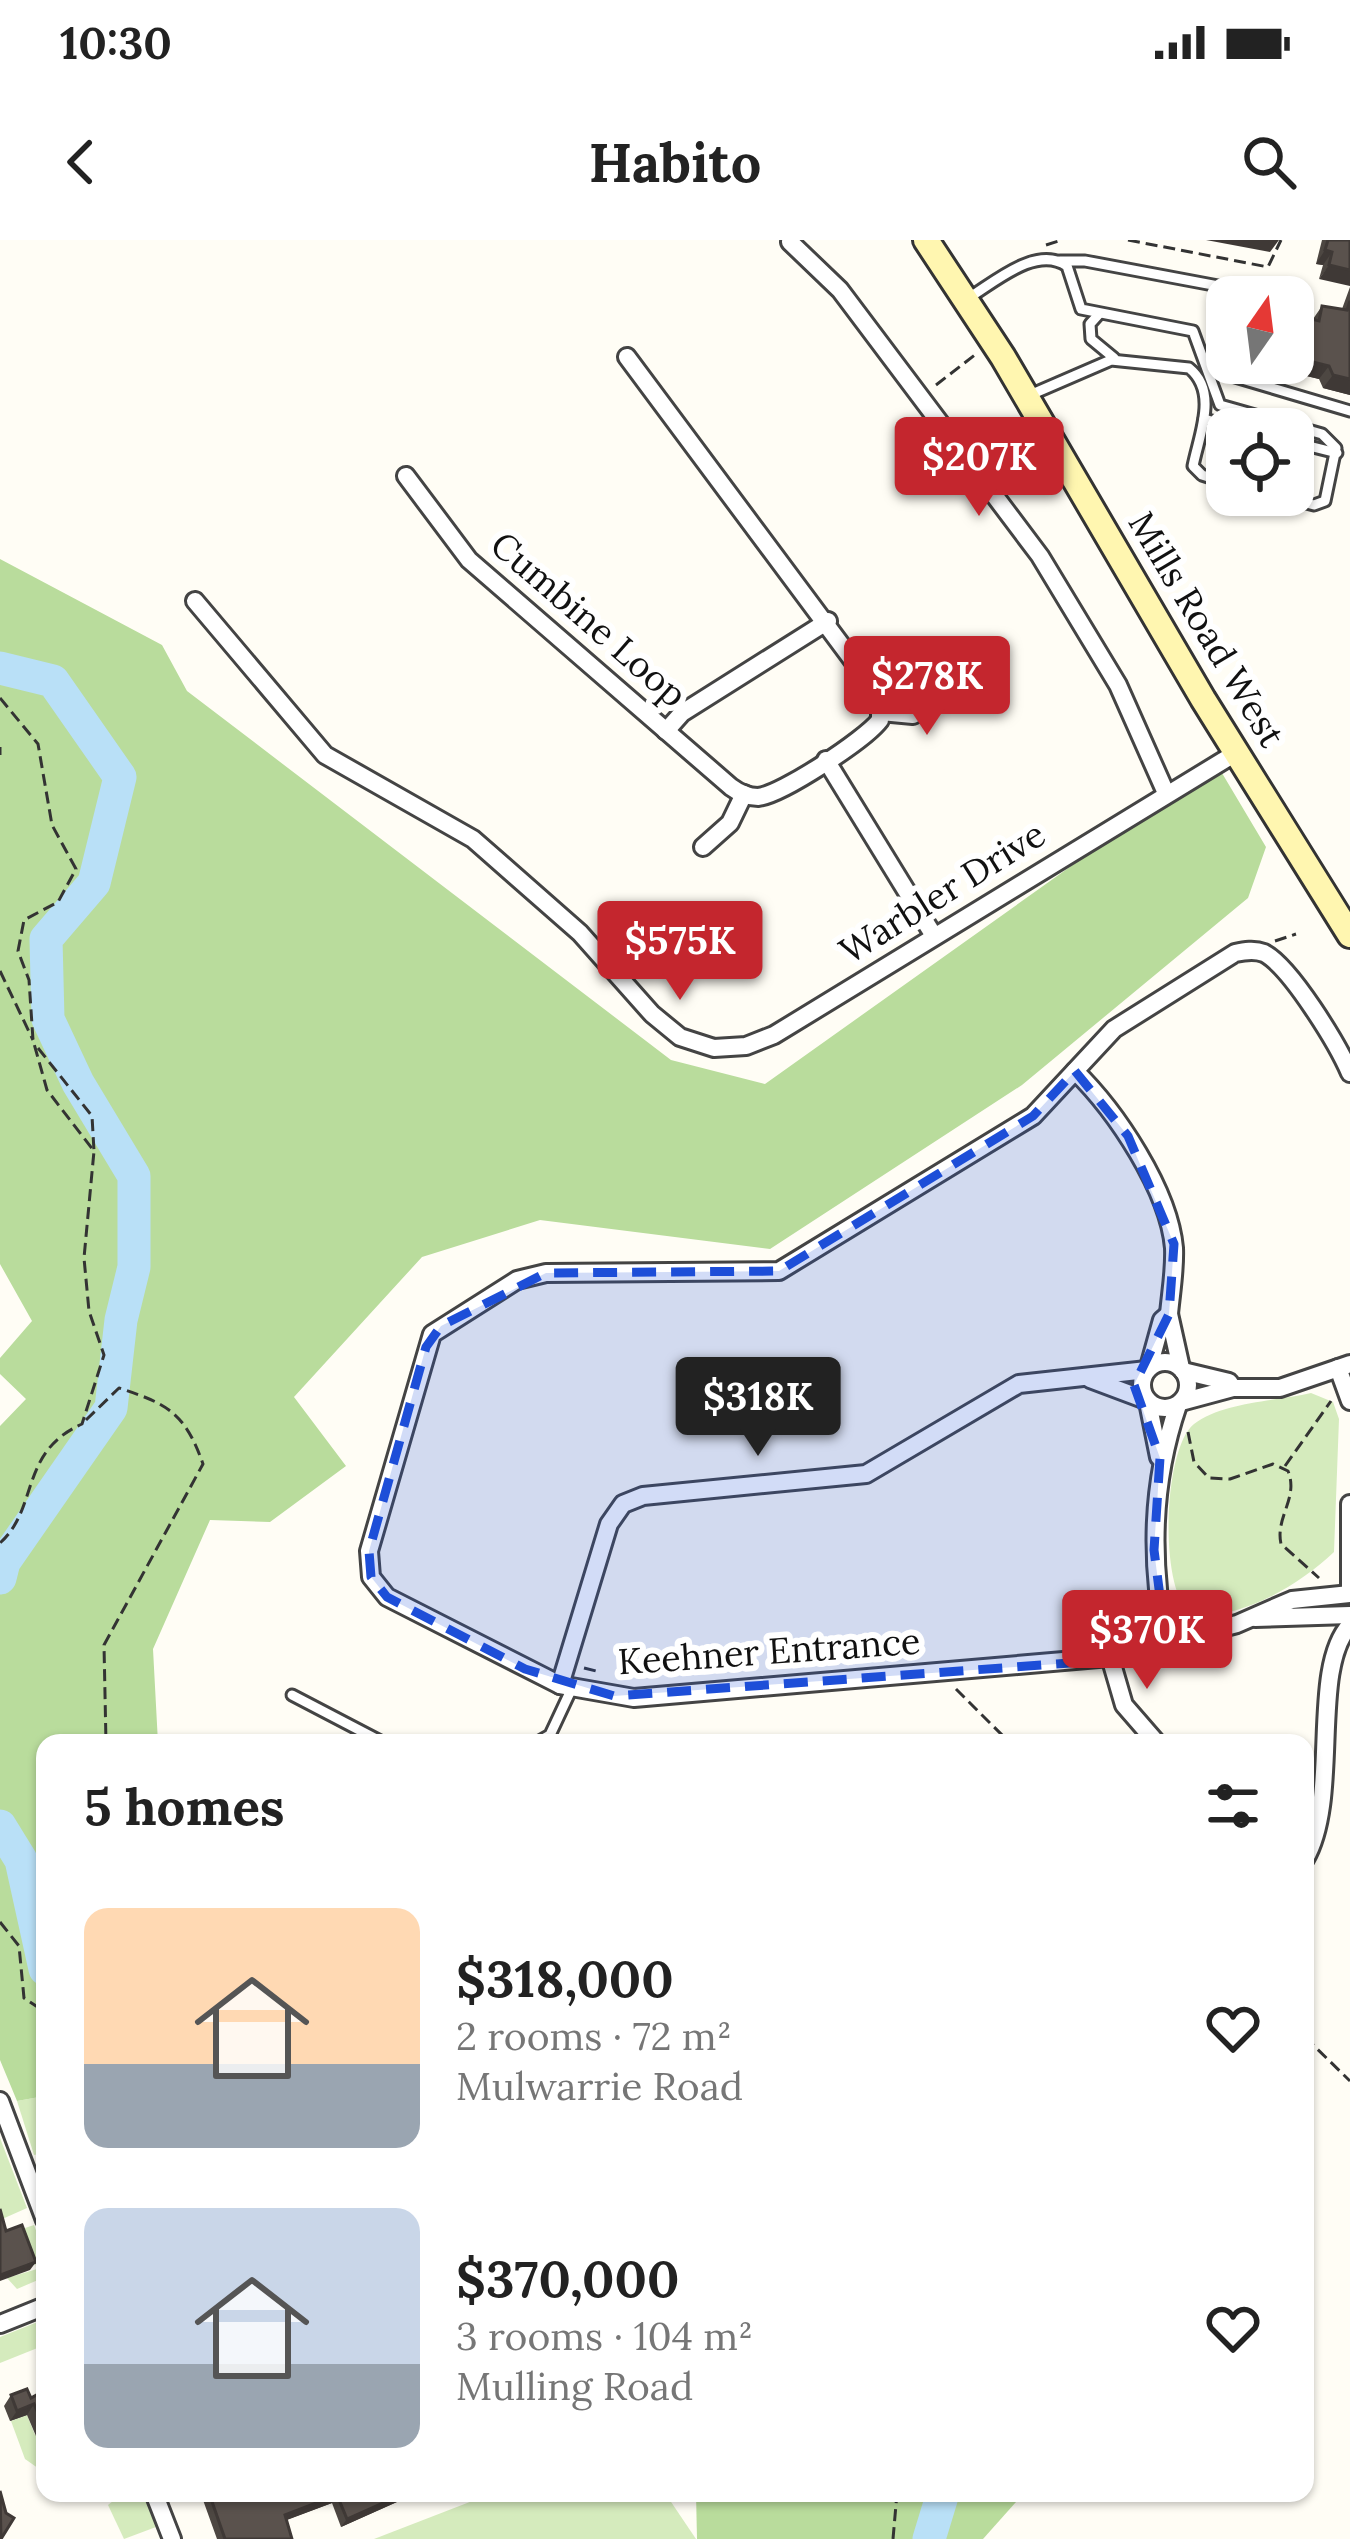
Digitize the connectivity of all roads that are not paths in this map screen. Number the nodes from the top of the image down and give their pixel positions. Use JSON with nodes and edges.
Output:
{"nodes":[{"id":1,"x":926,"y":240,"type":"edge"},
{"id":2,"x":790,"y":242,"type":"edge"},
{"id":3,"x":1060,"y":261,"type":"junction"},
{"id":4,"x":1206,"y":283,"type":"edge"},
{"id":5,"x":965,"y":299,"type":"junction"},
{"id":6,"x":1099,"y":314,"type":"junction"},
{"id":7,"x":627,"y":357,"type":"dead end"},
{"id":8,"x":1119,"y":360,"type":"junction"},
{"id":9,"x":1206,"y":364,"type":"edge"},
{"id":10,"x":1213,"y":384,"type":"edge"},
{"id":11,"x":1259,"y":384,"type":"edge"},
{"id":12,"x":1026,"y":398,"type":"junction"},
{"id":13,"x":1350,"y":411,"type":"edge"},
{"id":14,"x":1204,"y":419,"type":"joint"},
{"id":15,"x":1314,"y":448,"type":"edge"},
{"id":16,"x":1337,"y":454,"type":"junction"},
{"id":17,"x":406,"y":476,"type":"dead end"},
{"id":18,"x":1206,"y":477,"type":"edge"},
{"id":19,"x":1314,"y":503,"type":"edge"},
{"id":20,"x":195,"y":601,"type":"dead end"},
{"id":21,"x":828,"y":621,"type":"junction"},
{"id":22,"x":956,"y":691,"type":"dead end"},
{"id":23,"x":881,"y":712,"type":"junction"},
{"id":24,"x":666,"y":731,"type":"junction"},
{"id":25,"x":1239,"y":751,"type":"junction"},
{"id":26,"x":826,"y":760,"type":"junction"},
{"id":27,"x":1166,"y":793,"type":"junction"},
{"id":28,"x":744,"y":794,"type":"junction"},
{"id":29,"x":704,"y":847,"type":"dead end"},
{"id":30,"x":1350,"y":934,"type":"edge"},
{"id":31,"x":934,"y":937,"type":"junction"},
{"id":32,"x":1075,"y":1071,"type":"junction"},
{"id":33,"x":1350,"y":1073,"type":"edge"},
{"id":34,"x":1169,"y":1314,"type":"junction"},
{"id":35,"x":1344,"y":1366,"type":"edge"},
{"id":36,"x":1148,"y":1369,"type":"junction"},
{"id":37,"x":1182,"y":1370,"type":"junction"},
{"id":38,"x":1090,"y":1379,"type":"junction"},
{"id":39,"x":1234,"y":1388,"type":"junction"},
{"id":40,"x":1342,"y":1400,"type":"edge"},
{"id":41,"x":1147,"y":1401,"type":"junction"},
{"id":42,"x":1180,"y":1404,"type":"junction"},
{"id":43,"x":1160,"y":1458,"type":"junction"},
{"id":44,"x":1350,"y":1504,"type":"edge"},
{"id":45,"x":1350,"y":1591,"type":"edge"},
{"id":46,"x":1350,"y":1616,"type":"edge"},
{"id":47,"x":1255,"y":1618,"type":"junction"},
{"id":48,"x":1350,"y":1625,"type":"edge"},
{"id":49,"x":1166,"y":1643,"type":"junction"},
{"id":50,"x":1110,"y":1657,"type":"junction"},
{"id":51,"x":566,"y":1686,"type":"junction"},
{"id":52,"x":292,"y":1695,"type":"dead end"},
{"id":53,"x":367,"y":1734,"type":"edge"},
{"id":54,"x":550,"y":1734,"type":"edge"},
{"id":55,"x":1148,"y":1734,"type":"edge"},
{"id":56,"x":1314,"y":1838,"type":"edge"},
{"id":57,"x":0,"y":2101,"type":"edge"},
{"id":58,"x":36,"y":2196,"type":"edge"},
{"id":59,"x":36,"y":2310,"type":"edge"},
{"id":60,"x":0,"y":2324,"type":"edge"},
{"id":61,"x":158,"y":2502,"type":"edge"},
{"id":62,"x":172,"y":2539,"type":"edge"}],
"edges":[{"from":1,"to":5,"type":"main road","name":"Mills Road West"},
{"from":2,"to":27,"type":"street"},
{"from":3,"to":4,"type":"lane"},
{"from":3,"to":5,"type":"lane"},
{"from":3,"to":6,"type":"lane"},
{"from":5,"to":12,"type":"main road","name":"Mills Road West"},
{"from":6,"to":8,"type":"lane"},
{"from":6,"to":9,"type":"lane"},
{"from":7,"to":21,"type":"street"},
{"from":8,"to":12,"type":"lane"},
{"from":8,"to":14,"type":"lane"},
{"from":10,"to":16,"type":"lane"},
{"from":11,"to":13,"type":"lane"},
{"from":12,"to":25,"type":"main road","name":"Mills Road West"},
{"from":14,"to":18,"type":"lane"},
{"from":15,"to":16,"type":"lane"},
{"from":16,"to":19,"type":"lane"},
{"from":17,"to":24,"type":"street","name":"Cumbine Loop"},
{"from":20,"to":31,"type":"street","name":"Warbler Drive"},
{"from":21,"to":23,"type":"street"},
{"from":21,"to":24,"type":"street"},
{"from":22,"to":23,"type":"street"},
{"from":23,"to":26,"type":"street"},
{"from":24,"to":28,"type":"street","name":"Cumbine Loop"},
{"from":25,"to":27,"type":"street","name":"Warbler Drive"},
{"from":25,"to":30,"type":"main road","name":"Mills Road West"},
{"from":26,"to":28,"type":"street"},
{"from":26,"to":31,"type":"street"},
{"from":27,"to":31,"type":"street","name":"Warbler Drive"},
{"from":28,"to":29,"type":"street"},
{"from":32,"to":33,"type":"street","name":"Keehner Entrance"},
{"from":32,"to":34,"type":"street"},
{"from":32,"to":51,"type":"street","name":"Keehner Entrance"},
{"from":34,"to":36,"type":"street"},
{"from":34,"to":37,"type":"street"},
{"from":35,"to":39,"type":"street"},
{"from":35,"to":40,"type":"street"},
{"from":36,"to":37,"type":"street"},
{"from":36,"to":38,"type":"street"},
{"from":36,"to":41,"type":"street"},
{"from":37,"to":39,"type":"street"},
{"from":37,"to":42,"type":"street"},
{"from":38,"to":41,"type":"street"},
{"from":38,"to":51,"type":"street"},
{"from":39,"to":42,"type":"street"},
{"from":41,"to":42,"type":"street"},
{"from":41,"to":43,"type":"street"},
{"from":42,"to":43,"type":"street"},
{"from":43,"to":49,"type":"street"},
{"from":44,"to":45,"type":"street"},
{"from":45,"to":47,"type":"street","name":"Keehner Entrance"},
{"from":46,"to":47,"type":"street","name":"Keehner Entrance"},
{"from":47,"to":49,"type":"street","name":"Keehner Entrance"},
{"from":48,"to":56,"type":"street"},
{"from":49,"to":50,"type":"street","name":"Keehner Entrance"},
{"from":50,"to":51,"type":"street","name":"Keehner Entrance"},
{"from":50,"to":55,"type":"street"},
{"from":51,"to":54,"type":"lane"},
{"from":52,"to":53,"type":"lane"},
{"from":57,"to":58,"type":"street"},
{"from":59,"to":60,"type":"street"},
{"from":61,"to":62,"type":"street"}]}
